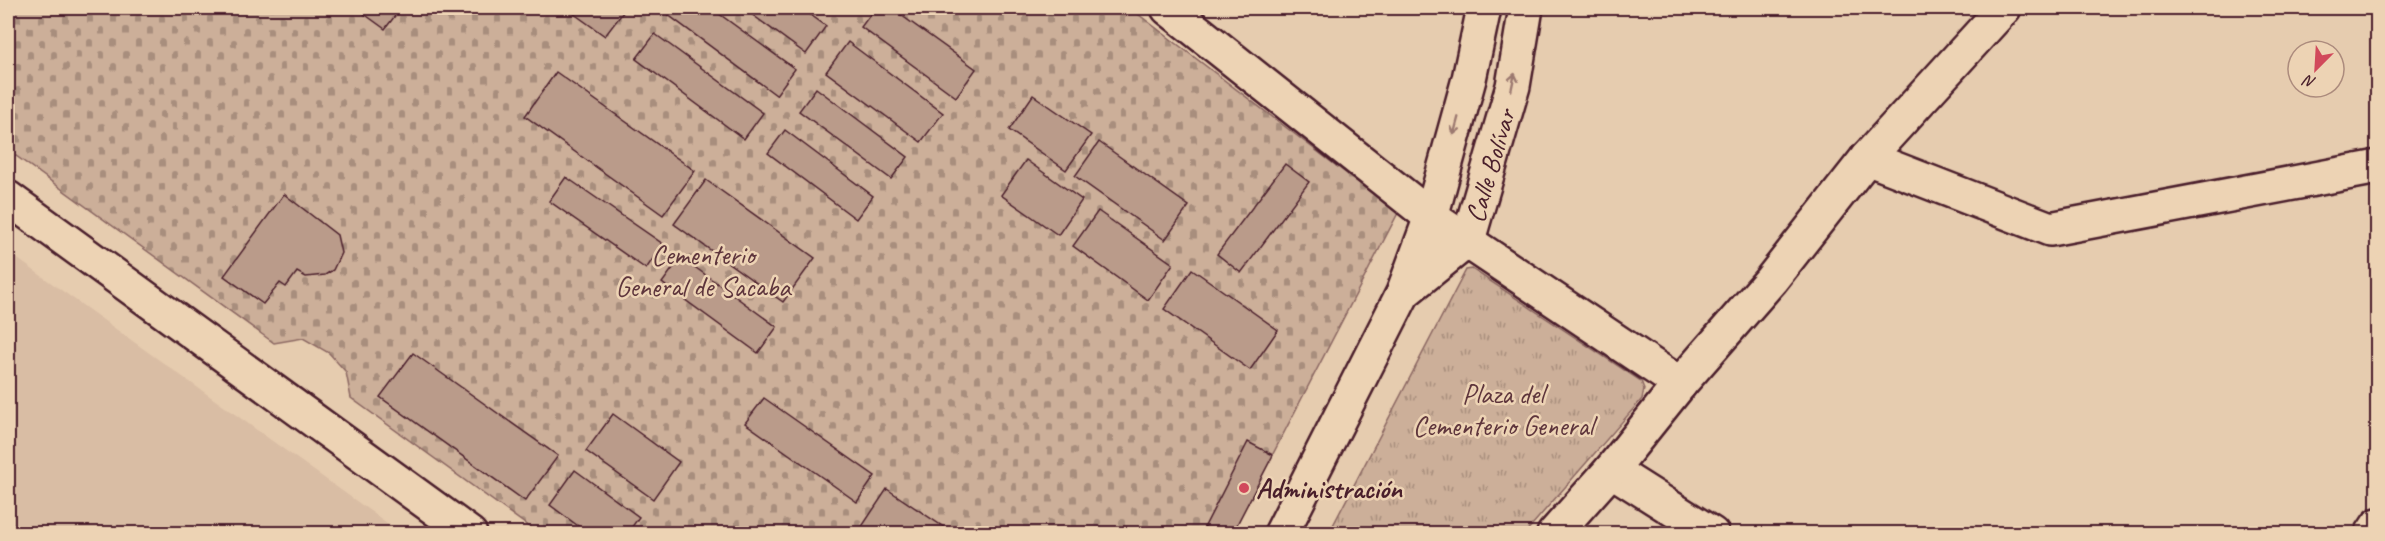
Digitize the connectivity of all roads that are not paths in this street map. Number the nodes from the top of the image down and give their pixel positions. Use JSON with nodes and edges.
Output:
{"nodes":[{"id":1,"x":1168,"y":8,"type":"edge"},
{"id":2,"x":1484,"y":8,"type":"edge"},
{"id":3,"x":1526,"y":8,"type":"edge"},
{"id":4,"x":2004,"y":8,"type":"edge"},
{"id":5,"x":1867,"y":158,"type":"junction"},
{"id":6,"x":2378,"y":166,"type":"edge"},
{"id":7,"x":8,"y":198,"type":"edge"},
{"id":8,"x":1431,"y":217,"type":"junction"},
{"id":9,"x":1468,"y":240,"type":"junction"},
{"id":10,"x":1403,"y":293,"type":"junction"},
{"id":11,"x":1680,"y":384,"type":"junction"},
{"id":12,"x":1611,"y":470,"type":"junction"},
{"id":13,"x":2378,"y":525,"type":"edge"},
{"id":14,"x":470,"y":534,"type":"edge"},
{"id":15,"x":1281,"y":534,"type":"edge"},
{"id":16,"x":1554,"y":534,"type":"edge"},
{"id":17,"x":1712,"y":534,"type":"edge"},
{"id":18,"x":2372,"y":534,"type":"edge"}],
"edges":[{"from":1,"to":8,"type":"street"},
{"from":2,"to":8,"type":"street","name":"Calle Bolívar","one_way":true},
{"from":9,"to":3,"type":"street","name":"Calle Bolívar","one_way":true},
{"from":4,"to":5,"type":"street"},
{"from":5,"to":6,"type":"street"},
{"from":5,"to":11,"type":"street"},
{"from":7,"to":14,"type":"street"},
{"from":8,"to":9,"type":"street"},
{"from":8,"to":10,"type":"street","name":"Calle Bolívar"},
{"from":9,"to":10,"type":"street","name":"Calle Bolívar"},
{"from":9,"to":11,"type":"street"},
{"from":10,"to":15,"type":"street","name":"Calle Bolívar"},
{"from":11,"to":12,"type":"street"},
{"from":12,"to":16,"type":"street"},
{"from":12,"to":17,"type":"street"},
{"from":13,"to":18,"type":"street"}]}
